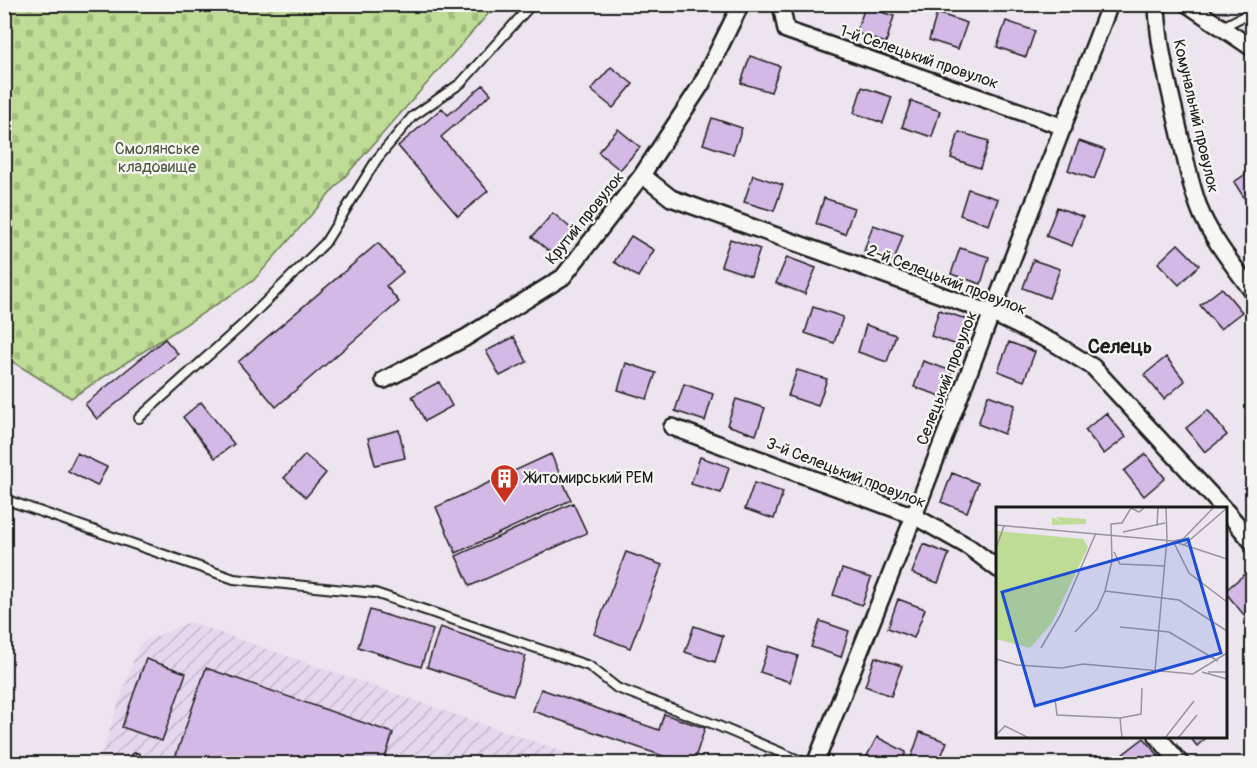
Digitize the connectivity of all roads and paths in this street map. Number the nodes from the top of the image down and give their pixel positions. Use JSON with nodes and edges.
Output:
{"nodes":[{"id":1,"x":532,"y":4,"type":"edge"},
{"id":2,"x":741,"y":4,"type":"edge"},
{"id":3,"x":781,"y":4,"type":"edge"},
{"id":4,"x":1110,"y":4,"type":"edge"},
{"id":5,"x":1157,"y":4,"type":"edge"},
{"id":6,"x":1187,"y":4,"type":"edge"},
{"id":7,"x":1252,"y":12,"type":"edge"},
{"id":8,"x":1222,"y":27,"type":"junction"},
{"id":9,"x":1252,"y":48,"type":"edge"},
{"id":10,"x":1064,"y":127,"type":"junction"},
{"id":11,"x":642,"y":175,"type":"junction"},
{"id":12,"x":1252,"y":291,"type":"edge"},
{"id":13,"x":991,"y":313,"type":"junction"},
{"id":14,"x":384,"y":380,"type":"dead end"},
{"id":15,"x":139,"y":418,"type":"dead end"},
{"id":16,"x":672,"y":427,"type":"dead end"},
{"id":17,"x":4,"y":499,"type":"edge"},
{"id":18,"x":1221,"y":507,"type":"edge"},
{"id":19,"x":1227,"y":513,"type":"edge"},
{"id":20,"x":914,"y":516,"type":"junction"},
{"id":21,"x":1252,"y":542,"type":"edge"},
{"id":22,"x":996,"y":567,"type":"edge"},
{"id":23,"x":1159,"y":738,"type":"edge"},
{"id":24,"x":808,"y":764,"type":"edge"},
{"id":25,"x":815,"y":764,"type":"edge"},
{"id":26,"x":1181,"y":764,"type":"edge"}],
"edges":[{"from":1,"to":15,"type":"lane"},
{"from":2,"to":11,"type":"street","name":"Крутий провулок"},
{"from":3,"to":10,"type":"street","name":"1-й Селецький провулок"},
{"from":4,"to":10,"type":"street","name":"Селецький провулок"},
{"from":5,"to":12,"type":"street","name":"Комунальний провулок"},
{"from":6,"to":8,"type":"street"},
{"from":7,"to":8,"type":"lane"},
{"from":8,"to":9,"type":"street"},
{"from":10,"to":13,"type":"street","name":"Селецький провулок"},
{"from":11,"to":13,"type":"street","name":"2-й Селецький провулок"},
{"from":11,"to":14,"type":"street","name":"Крутий провулок"},
{"from":13,"to":18,"type":"street","name":"2-й Селецький провулок"},
{"from":13,"to":20,"type":"street","name":"Селецький провулок"},
{"from":16,"to":20,"type":"street","name":"3-й Селецький провулок"},
{"from":17,"to":24,"type":"lane"},
{"from":19,"to":21,"type":"street","name":"2-й Селецький провулок"},
{"from":20,"to":22,"type":"street","name":"3-й Селецький провулок"},
{"from":20,"to":25,"type":"street","name":"Селецький провулок"},
{"from":23,"to":26,"type":"street"}]}
